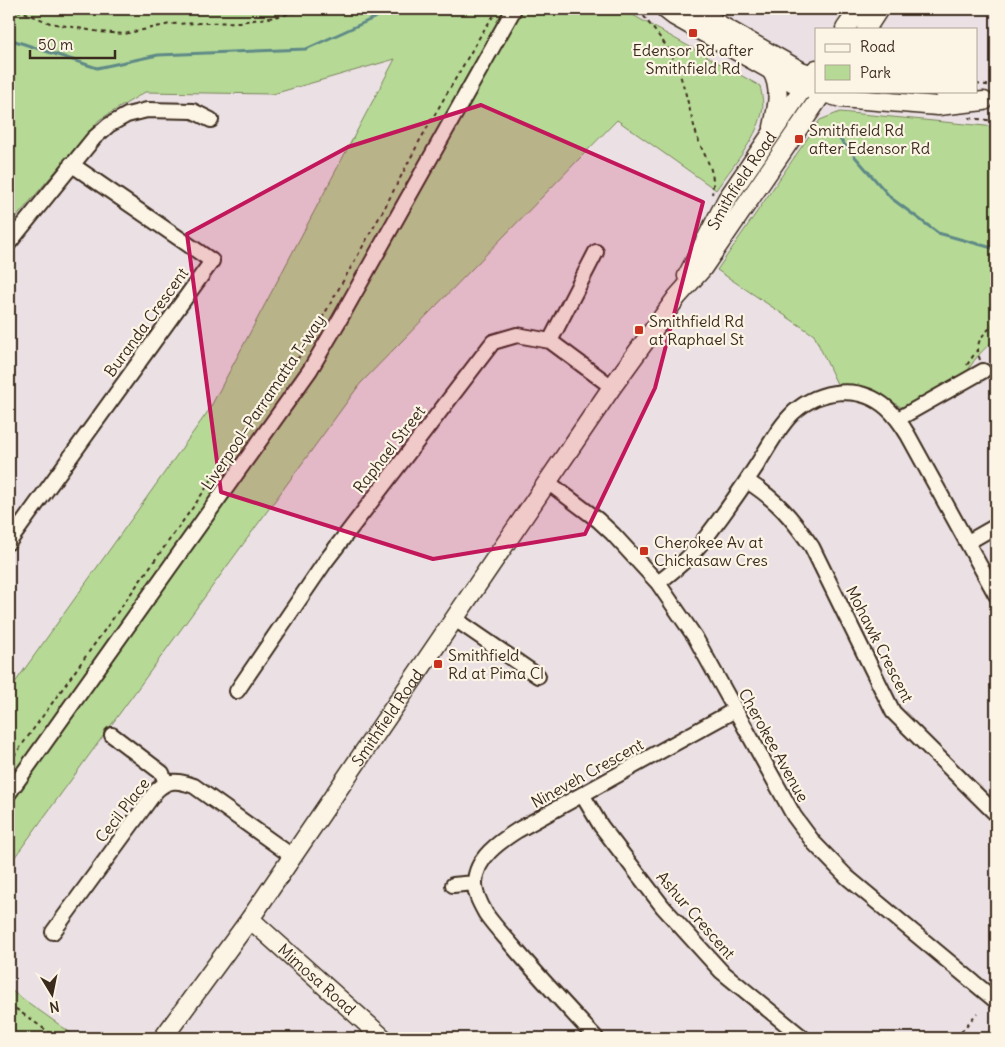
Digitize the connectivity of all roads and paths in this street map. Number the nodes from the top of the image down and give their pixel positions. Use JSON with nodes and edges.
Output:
{"nodes":[{"id":1,"x":9,"y":9,"type":"edge"},
{"id":2,"x":311,"y":9,"type":"edge"},
{"id":3,"x":498,"y":9,"type":"edge"},
{"id":4,"x":514,"y":9,"type":"edge"},
{"id":5,"x":639,"y":9,"type":"edge"},
{"id":6,"x":665,"y":9,"type":"edge"},
{"id":7,"x":692,"y":9,"type":"edge"},
{"id":8,"x":859,"y":9,"type":"edge"},
{"id":9,"x":880,"y":9,"type":"edge"},
{"id":10,"x":846,"y":28,"type":"edge"},
{"id":11,"x":866,"y":28,"type":"edge"},
{"id":12,"x":771,"y":70,"type":"junction"},
{"id":13,"x":812,"y":77,"type":"edge"},
{"id":14,"x":978,"y":84,"type":"edge"},
{"id":15,"x":996,"y":86,"type":"edge"},
{"id":16,"x":823,"y":92,"type":"edge"},
{"id":17,"x":948,"y":92,"type":"edge"},
{"id":18,"x":990,"y":102,"type":"edge"},
{"id":19,"x":211,"y":120,"type":"dead end"},
{"id":20,"x":772,"y":132,"type":"junction"},
{"id":21,"x":71,"y":164,"type":"junction"},
{"id":22,"x":711,"y":201,"type":"dead end"},
{"id":23,"x":9,"y":243,"type":"edge"},
{"id":24,"x":596,"y":252,"type":"dead end"},
{"id":25,"x":677,"y":297,"type":"junction"},
{"id":26,"x":996,"y":323,"type":"edge"},
{"id":27,"x":550,"y":341,"type":"junction"},
{"id":28,"x":983,"y":371,"type":"joint"},
{"id":29,"x":612,"y":387,"type":"junction"},
{"id":30,"x":898,"y":419,"type":"junction"},
{"id":31,"x":747,"y":481,"type":"junction"},
{"id":32,"x":549,"y":482,"type":"junction"},
{"id":33,"x":996,"y":526,"type":"edge"},
{"id":34,"x":9,"y":542,"type":"edge"},
{"id":35,"x":968,"y":542,"type":"junction"},
{"id":36,"x":658,"y":583,"type":"junction"},
{"id":37,"x":996,"y":595,"type":"edge"},
{"id":38,"x":456,"y":619,"type":"junction"},
{"id":39,"x":538,"y":676,"type":"dead end"},
{"id":40,"x":237,"y":691,"type":"dead end"},
{"id":41,"x":735,"y":710,"type":"junction"},
{"id":42,"x":112,"y":735,"type":"dead end"},
{"id":43,"x":9,"y":763,"type":"edge"},
{"id":44,"x":166,"y":783,"type":"junction"},
{"id":45,"x":9,"y":793,"type":"edge"},
{"id":46,"x":583,"y":796,"type":"junction"},
{"id":47,"x":996,"y":814,"type":"edge"},
{"id":48,"x":292,"y":856,"type":"junction"},
{"id":49,"x":475,"y":883,"type":"junction"},
{"id":50,"x":453,"y":885,"type":"dead end"},
{"id":51,"x":250,"y":919,"type":"junction"},
{"id":52,"x":53,"y":932,"type":"dead end"},
{"id":53,"x":996,"y":1001,"type":"edge"},
{"id":54,"x":9,"y":1004,"type":"edge"},
{"id":55,"x":977,"y":1013,"type":"dead end"},
{"id":56,"x":57,"y":1038,"type":"edge"},
{"id":57,"x":163,"y":1038,"type":"edge"},
{"id":58,"x":383,"y":1038,"type":"edge"},
{"id":59,"x":596,"y":1038,"type":"edge"},
{"id":60,"x":803,"y":1038,"type":"edge"},
{"id":61,"x":956,"y":1038,"type":"edge"}],
"edges":[{"from":1,"to":2,"type":"path"},
{"from":3,"to":43,"type":"path"},
{"from":4,"to":45,"type":"street","name":"Liverpool–Parramatta T-way"},
{"from":5,"to":22,"type":"path"},
{"from":6,"to":12,"type":"main road"},
{"from":7,"to":13,"type":"main road"},
{"from":8,"to":10,"type":"main road"},
{"from":9,"to":11,"type":"main road"},
{"from":12,"to":13,"type":"main road"},
{"from":12,"to":20,"type":"main road"},
{"from":13,"to":20,"type":"main road","name":"Smithfield Road"},
{"from":14,"to":15,"type":"path"},
{"from":16,"to":18,"type":"main road"},
{"from":16,"to":25,"type":"main road","name":"Smithfield Road"},
{"from":17,"to":18,"type":"main road"},
{"from":19,"to":21,"type":"street"},
{"from":20,"to":25,"type":"main road","name":"Smithfield Road"},
{"from":21,"to":23,"type":"street"},
{"from":21,"to":34,"type":"street","name":"Buranda Crescent"},
{"from":24,"to":27,"type":"street"},
{"from":25,"to":29,"type":"main road","name":"Smithfield Road"},
{"from":26,"to":28,"type":"path"},
{"from":27,"to":29,"type":"street","name":"Raphael Street"},
{"from":27,"to":40,"type":"street","name":"Raphael Street"},
{"from":28,"to":30,"type":"street"},
{"from":29,"to":32,"type":"main road","name":"Smithfield Road"},
{"from":30,"to":31,"type":"street"},
{"from":30,"to":35,"type":"street"},
{"from":31,"to":36,"type":"street"},
{"from":31,"to":47,"type":"street","name":"Mohawk Crescent"},
{"from":32,"to":36,"type":"street","name":"Cherokee Avenue"},
{"from":32,"to":38,"type":"main road","name":"Smithfield Road"},
{"from":33,"to":35,"type":"street"},
{"from":35,"to":37,"type":"street"},
{"from":36,"to":41,"type":"street","name":"Cherokee Avenue"},
{"from":38,"to":39,"type":"street"},
{"from":38,"to":48,"type":"main road","name":"Smithfield Road"},
{"from":41,"to":46,"type":"street","name":"Nineveh Crescent"},
{"from":41,"to":53,"type":"street","name":"Cherokee Avenue"},
{"from":42,"to":44,"type":"street"},
{"from":44,"to":48,"type":"street","name":"Cecil Place"},
{"from":44,"to":52,"type":"street","name":"Cecil Place"},
{"from":46,"to":49,"type":"street","name":"Nineveh Crescent"},
{"from":46,"to":60,"type":"street","name":"Ashur Crescent"},
{"from":48,"to":51,"type":"main road","name":"Smithfield Road"},
{"from":49,"to":50,"type":"street"},
{"from":49,"to":59,"type":"street"},
{"from":51,"to":57,"type":"main road","name":"Smithfield Road"},
{"from":51,"to":58,"type":"main road","name":"Mimosa Road"},
{"from":54,"to":56,"type":"path"},
{"from":55,"to":61,"type":"path"}]}
